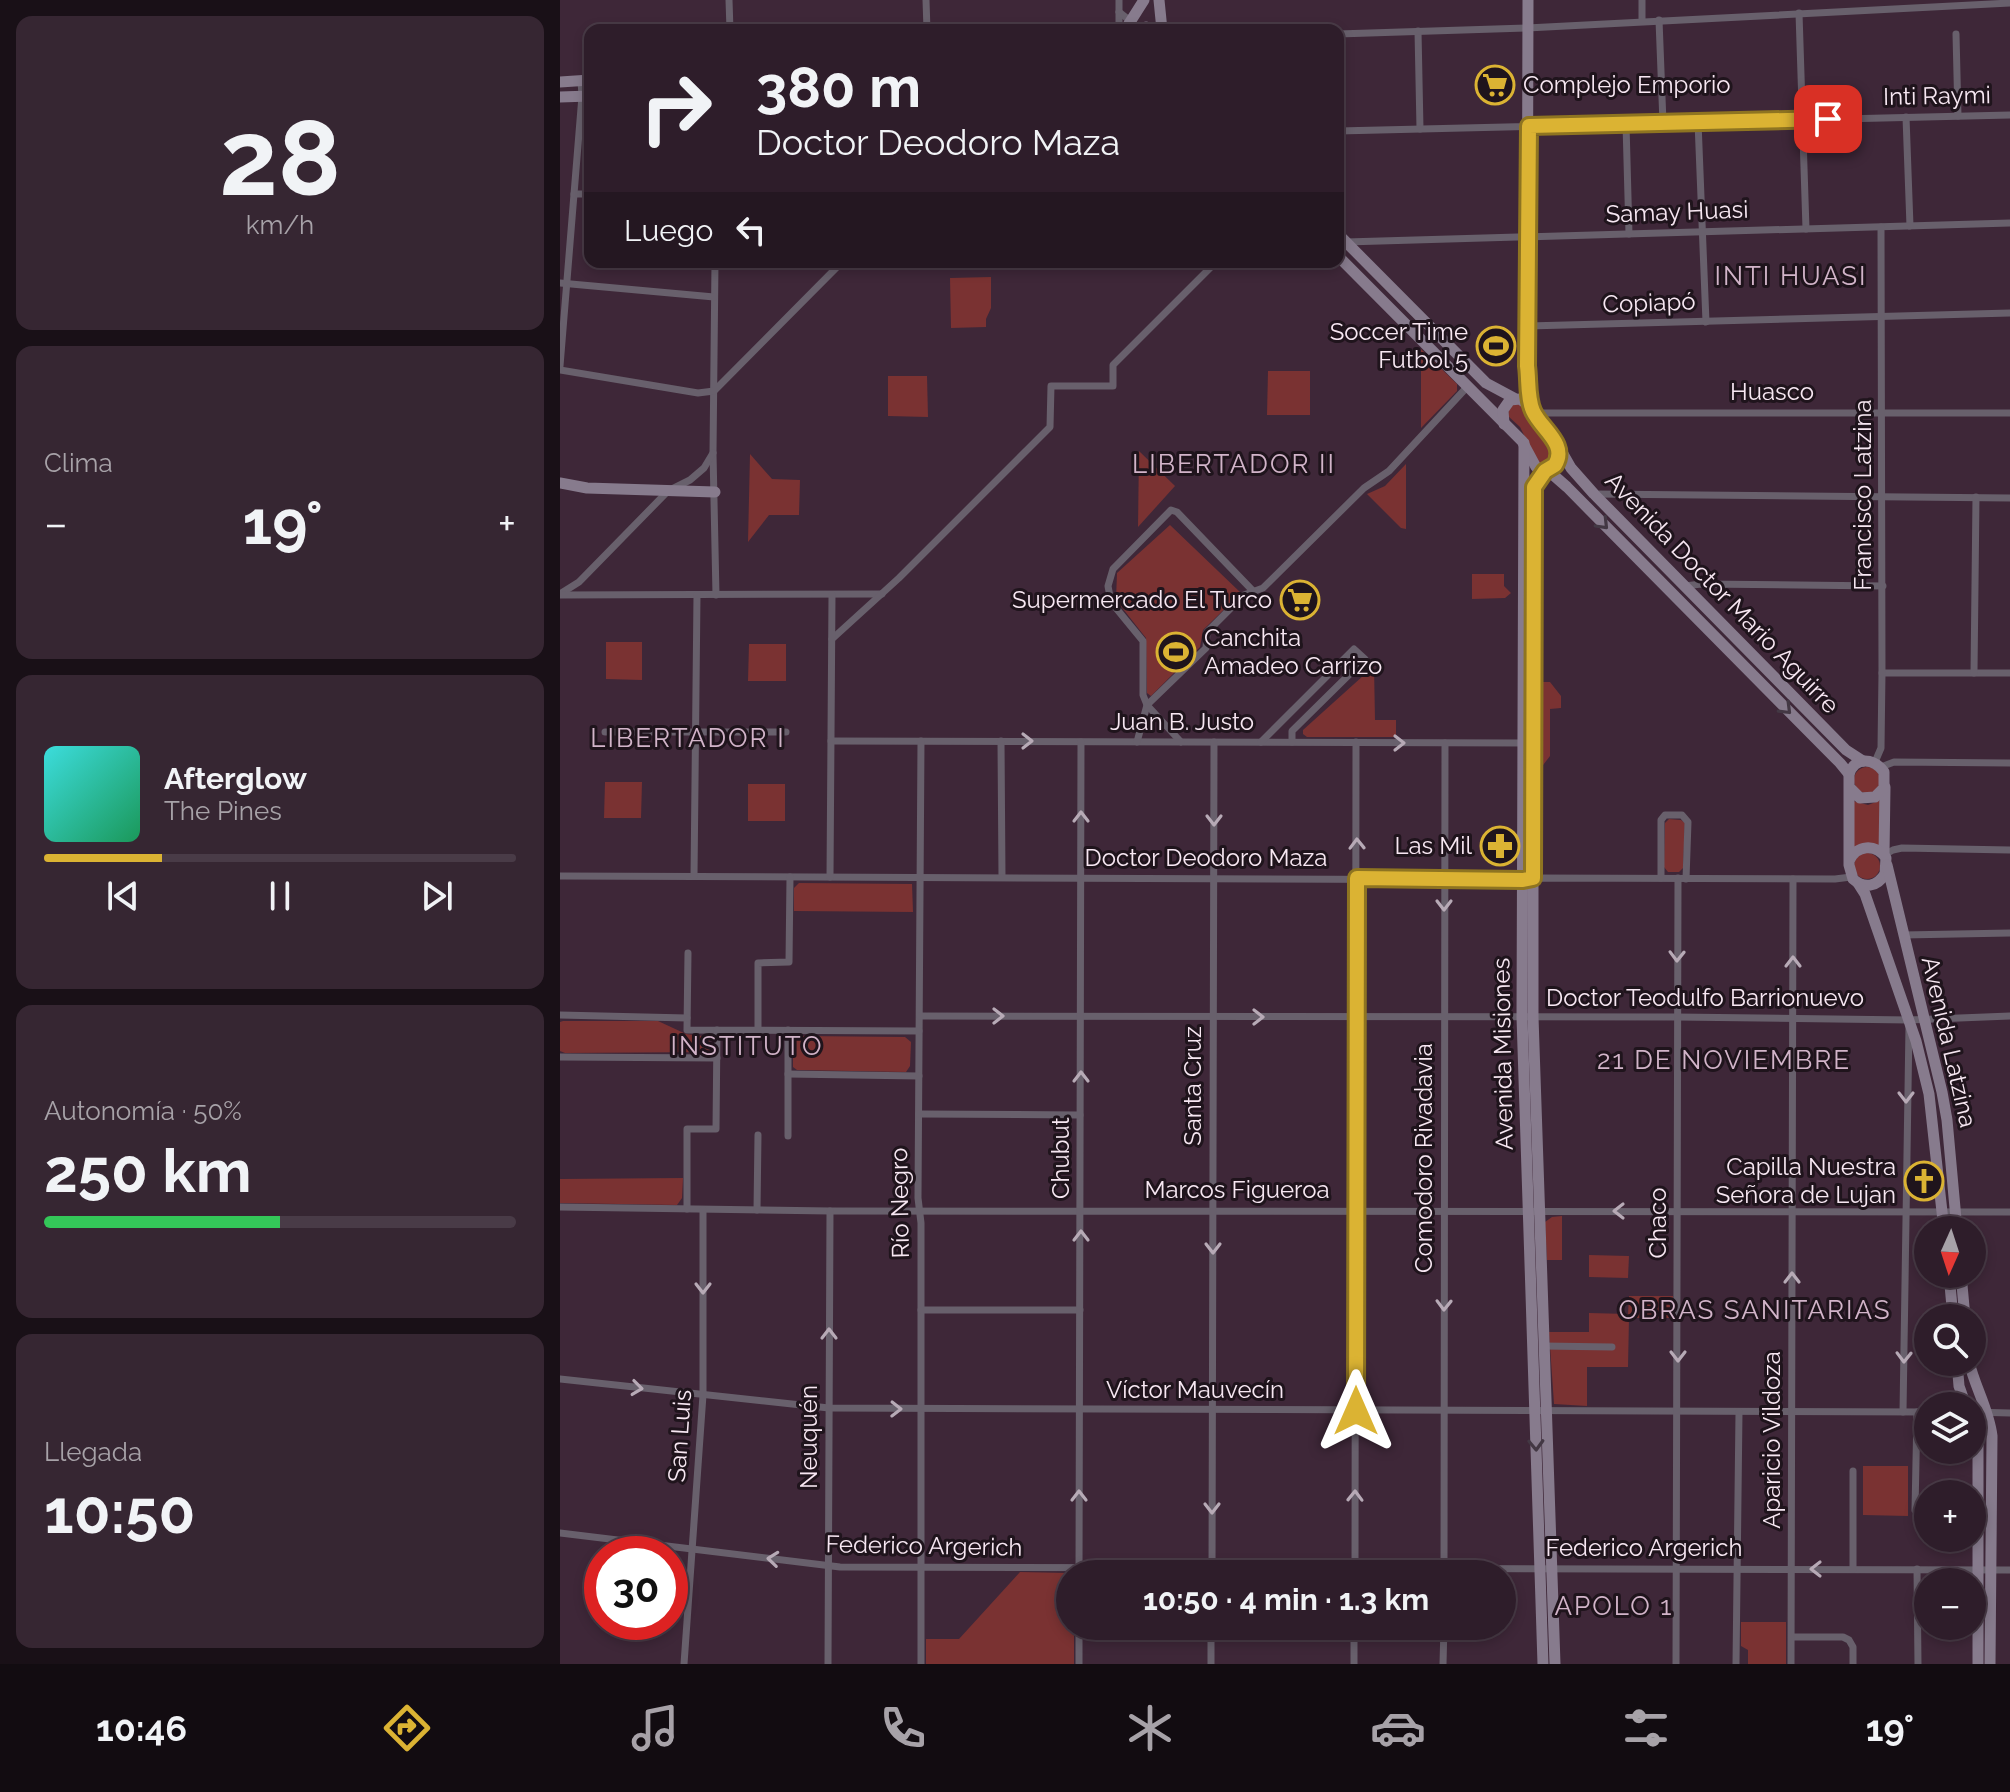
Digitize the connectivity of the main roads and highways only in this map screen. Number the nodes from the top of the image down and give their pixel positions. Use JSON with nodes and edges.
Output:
{"nodes":[{"id":1,"x":1144,"y":0,"type":"edge"},
{"id":2,"x":1159,"y":0,"type":"edge"},
{"id":3,"x":1528,"y":0,"type":"edge"},
{"id":4,"x":1140,"y":24,"type":"edge"},
{"id":5,"x":1142,"y":24,"type":"edge"},
{"id":6,"x":584,"y":81,"type":"edge"},
{"id":7,"x":560,"y":82,"type":"edge"},
{"id":8,"x":584,"y":96,"type":"edge"},
{"id":9,"x":560,"y":97,"type":"edge"},
{"id":10,"x":1344,"y":240,"type":"edge"},
{"id":11,"x":1344,"y":262,"type":"edge"},
{"id":12,"x":1527,"y":366,"type":"junction"},
{"id":13,"x":1514,"y":398,"type":"junction"},
{"id":14,"x":1533,"y":412,"type":"junction"},
{"id":15,"x":1505,"y":424,"type":"junction"},
{"id":16,"x":1524,"y":443,"type":"junction"},
{"id":17,"x":1559,"y":447,"type":"junction"},
{"id":18,"x":1546,"y":470,"type":"junction"},
{"id":19,"x":560,"y":483,"type":"edge"},
{"id":20,"x":715,"y":492,"type":"road end"},
{"id":21,"x":1528,"y":743,"type":"junction"},
{"id":22,"x":1873,"y":763,"type":"junction"},
{"id":23,"x":1849,"y":781,"type":"junction"},
{"id":24,"x":1885,"y":784,"type":"junction"},
{"id":25,"x":1885,"y":858,"type":"junction"},
{"id":26,"x":1849,"y":861,"type":"junction"},
{"id":27,"x":1854,"y":880,"type":"junction"},
{"id":28,"x":1534,"y":1211,"type":"junction"},
{"id":29,"x":1943,"y":1216,"type":"edge"},
{"id":30,"x":1956,"y":1216,"type":"edge"},
{"id":31,"x":1972,"y":1376,"type":"edge"},
{"id":32,"x":1541,"y":1411,"type":"junction"},
{"id":33,"x":1979,"y":1464,"type":"edge"},
{"id":34,"x":1546,"y":1568,"type":"junction"},
{"id":35,"x":1984,"y":1568,"type":"edge"},
{"id":36,"x":1984,"y":1568,"type":"edge"},
{"id":37,"x":1986,"y":1601,"type":"edge"},
{"id":38,"x":1980,"y":1640,"type":"edge"},
{"id":39,"x":1543,"y":1664,"type":"edge"},
{"id":40,"x":1555,"y":1664,"type":"edge"},
{"id":41,"x":1978,"y":1664,"type":"edge"},
{"id":42,"x":1990,"y":1664,"type":"edge"}],
"edges":[{"from":1,"to":4,"type":"main road"},
{"from":2,"to":5,"type":"main road"},
{"from":3,"to":12,"type":"main road"},
{"from":6,"to":7,"type":"main road"},
{"from":8,"to":9,"type":"main road"},
{"from":10,"to":13,"type":"main road"},
{"from":11,"to":15,"type":"main road"},
{"from":12,"to":13,"type":"main road"},
{"from":12,"to":14,"type":"main road"},
{"from":13,"to":14,"type":"main road"},
{"from":13,"to":15,"type":"main road"},
{"from":14,"to":17,"type":"main road","name":"Avenida Doctor Mario Aguirre"},
{"from":15,"to":16,"type":"main road","name":"Avenida Doctor Mario Aguirre"},
{"from":16,"to":18,"type":"main road","name":"Avenida Doctor Mario Aguirre"},
{"from":16,"to":21,"type":"main road","name":"Avenida Misiones"},
{"from":17,"to":18,"type":"main road","name":"Avenida Misiones"},
{"from":17,"to":22,"type":"main road","name":"Avenida Doctor Mario Aguirre"},
{"from":18,"to":21,"type":"main road","name":"Avenida Misiones"},
{"from":18,"to":23,"type":"main road","name":"Avenida Doctor Mario Aguirre","one_way":true},
{"from":19,"to":20,"type":"main road"},
{"from":21,"to":28,"type":"main road","name":"Avenida Misiones"},
{"from":22,"to":23,"type":"main road"},
{"from":22,"to":24,"type":"main road"},
{"from":23,"to":24,"type":"main road"},
{"from":23,"to":26,"type":"main road"},
{"from":24,"to":25,"type":"main road","name":"Avenida Latzina"},
{"from":25,"to":26,"type":"main road"},
{"from":25,"to":27,"type":"main road"},
{"from":25,"to":30,"type":"main road","name":"Avenida Latzina"},
{"from":26,"to":27,"type":"main road"},
{"from":27,"to":29,"type":"main road","name":"Avenida Latzina"},
{"from":28,"to":32,"type":"main road","name":"Avenida Misiones"},
{"from":28,"to":32,"type":"main road","name":"Avenida Misiones"},
{"from":31,"to":35,"type":"main road"},
{"from":32,"to":34,"type":"main road","name":"Avenida Misiones"},
{"from":33,"to":36,"type":"main road"},
{"from":34,"to":39,"type":"main road","name":"Avenida Misiones"},
{"from":34,"to":40,"type":"main road","name":"Avenida Misiones"},
{"from":37,"to":42,"type":"main road"},
{"from":38,"to":41,"type":"main road"}]}
